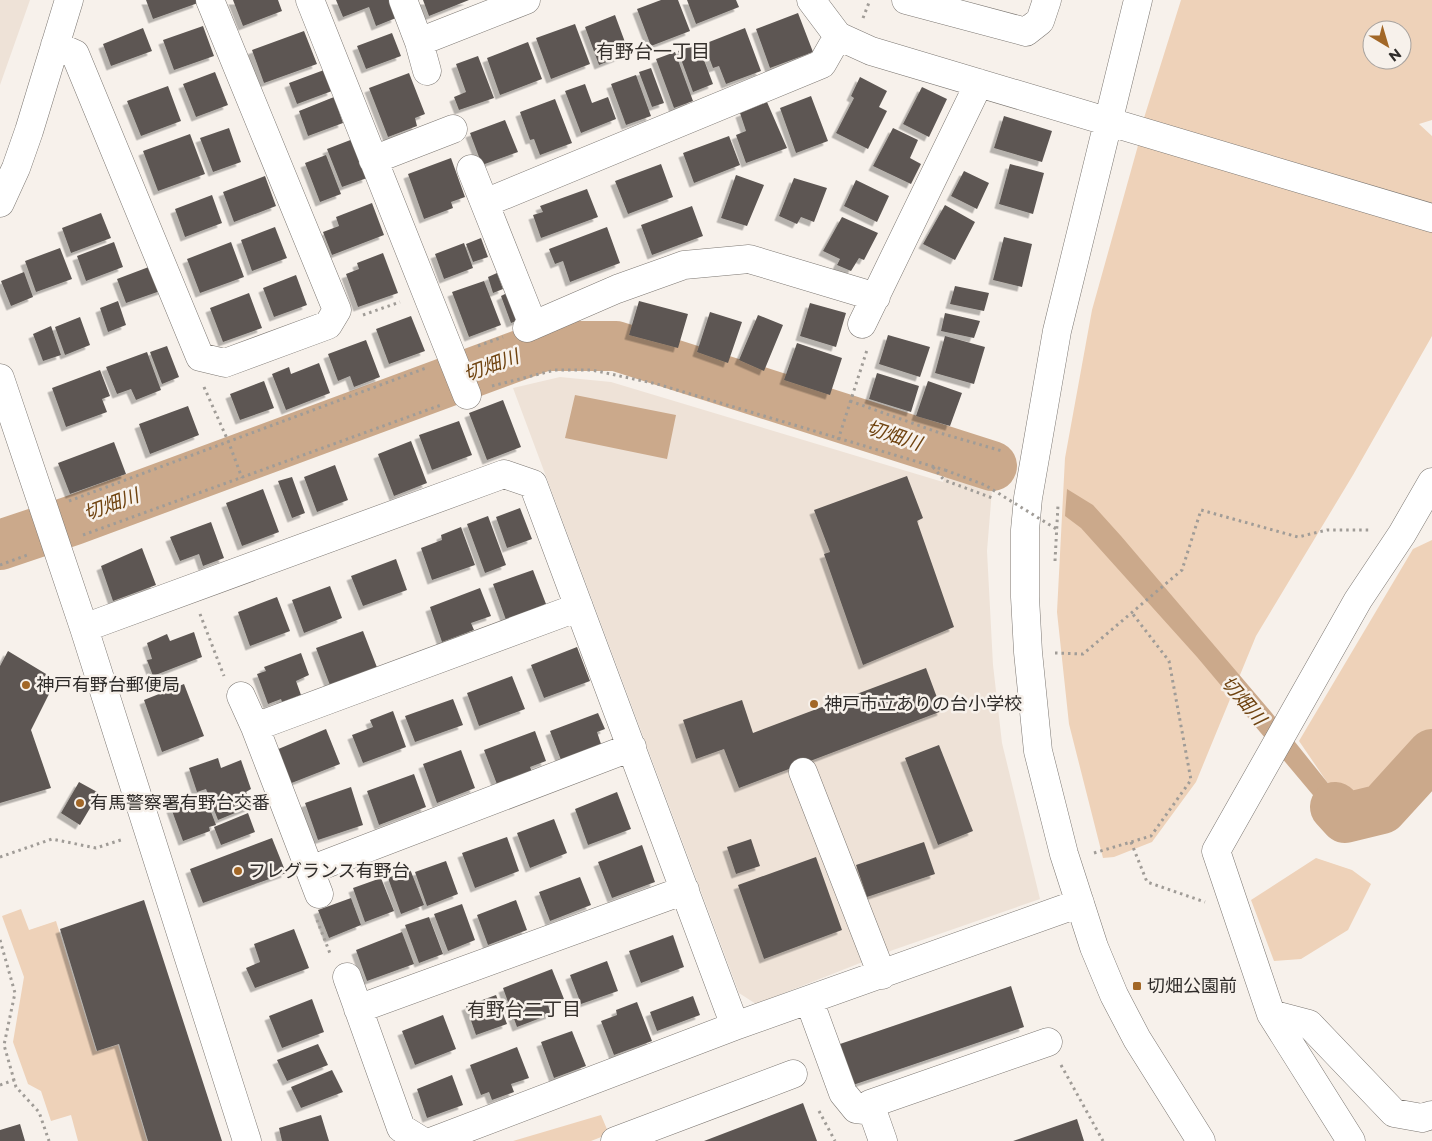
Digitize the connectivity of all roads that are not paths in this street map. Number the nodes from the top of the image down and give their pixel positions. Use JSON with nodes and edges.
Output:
{"nodes":[{"id":1,"x":69,"y":0,"type":"edge"},
{"id":2,"x":210,"y":0,"type":"edge"},
{"id":3,"x":310,"y":0,"type":"edge"},
{"id":4,"x":403,"y":0,"type":"edge"},
{"id":5,"x":526,"y":0,"type":"edge"},
{"id":6,"x":811,"y":0,"type":"edge"},
{"id":7,"x":906,"y":0,"type":"edge"},
{"id":8,"x":1047,"y":0,"type":"edge"},
{"id":9,"x":1138,"y":0,"type":"edge"},
{"id":10,"x":838,"y":36,"type":"junction"},
{"id":11,"x":419,"y":42,"type":"junction"},
{"id":12,"x":55,"y":45,"type":"junction"},
{"id":13,"x":427,"y":71,"type":"dead end"},
{"id":14,"x":979,"y":83,"type":"junction"},
{"id":15,"x":1108,"y":121,"type":"junction"},
{"id":16,"x":453,"y":129,"type":"dead end"},
{"id":17,"x":373,"y":160,"type":"junction"},
{"id":18,"x":471,"y":169,"type":"dead end"},
{"id":19,"x":0,"y":203,"type":"edge"},
{"id":20,"x":485,"y":203,"type":"junction"},
{"id":21,"x":1432,"y":218,"type":"edge"},
{"id":22,"x":876,"y":297,"type":"junction"},
{"id":23,"x":863,"y":322,"type":"road end"},
{"id":24,"x":459,"y":376,"type":"road end"},
{"id":25,"x":0,"y":378,"type":"edge"},
{"id":26,"x":1432,"y":482,"type":"edge"},
{"id":27,"x":579,"y":607,"type":"junction"},
{"id":28,"x":84,"y":628,"type":"junction"},
{"id":29,"x":242,"y":699,"type":"road end"},
{"id":30,"x":256,"y":727,"type":"junction"},
{"id":31,"x":632,"y":747,"type":"junction"},
{"id":32,"x":803,"y":772,"type":"dead end"},
{"id":33,"x":685,"y":890,"type":"junction"},
{"id":34,"x":1080,"y":903,"type":"junction"},
{"id":35,"x":882,"y":975,"type":"junction"},
{"id":36,"x":347,"y":979,"type":"road end"},
{"id":37,"x":809,"y":1000,"type":"junction"},
{"id":38,"x":358,"y":1009,"type":"junction"},
{"id":39,"x":1271,"y":1014,"type":"junction"},
{"id":40,"x":735,"y":1026,"type":"junction"},
{"id":41,"x":1048,"y":1042,"type":"road end"},
{"id":42,"x":793,"y":1074,"type":"dead end"},
{"id":43,"x":873,"y":1111,"type":"junction"},
{"id":44,"x":1432,"y":1115,"type":"edge"},
{"id":45,"x":246,"y":1141,"type":"edge"},
{"id":46,"x":422,"y":1141,"type":"edge"},
{"id":47,"x":433,"y":1141,"type":"edge"},
{"id":48,"x":615,"y":1141,"type":"edge"},
{"id":49,"x":882,"y":1141,"type":"edge"},
{"id":50,"x":1201,"y":1141,"type":"edge"},
{"id":51,"x":1350,"y":1141,"type":"edge"}],
"edges":[{"from":1,"to":12,"type":"street"},
{"from":2,"to":12,"type":"street"},
{"from":3,"to":17,"type":"street"},
{"from":4,"to":11,"type":"street"},
{"from":5,"to":11,"type":"street"},
{"from":6,"to":10,"type":"street"},
{"from":7,"to":8,"type":"street"},
{"from":9,"to":15,"type":"street"},
{"from":10,"to":14,"type":"street"},
{"from":10,"to":20,"type":"street"},
{"from":11,"to":13,"type":"street"},
{"from":12,"to":19,"type":"street"},
{"from":14,"to":15,"type":"street"},
{"from":14,"to":22,"type":"street"},
{"from":15,"to":21,"type":"street"},
{"from":15,"to":34,"type":"street"},
{"from":16,"to":17,"type":"street"},
{"from":17,"to":24,"type":"street"},
{"from":18,"to":20,"type":"street"},
{"from":20,"to":22,"type":"street"},
{"from":22,"to":23,"type":"street"},
{"from":25,"to":28,"type":"street"},
{"from":26,"to":39,"type":"street"},
{"from":27,"to":28,"type":"street"},
{"from":27,"to":30,"type":"street"},
{"from":27,"to":31,"type":"street"},
{"from":28,"to":45,"type":"street"},
{"from":29,"to":30,"type":"street"},
{"from":30,"to":31,"type":"street"},
{"from":31,"to":33,"type":"street"},
{"from":32,"to":35,"type":"street"},
{"from":33,"to":38,"type":"street"},
{"from":33,"to":40,"type":"street"},
{"from":34,"to":35,"type":"street"},
{"from":34,"to":50,"type":"street"},
{"from":35,"to":37,"type":"street"},
{"from":36,"to":38,"type":"street"},
{"from":37,"to":40,"type":"street"},
{"from":37,"to":43,"type":"street"},
{"from":38,"to":46,"type":"street"},
{"from":39,"to":44,"type":"street"},
{"from":39,"to":51,"type":"street"},
{"from":40,"to":47,"type":"street"},
{"from":41,"to":43,"type":"street"},
{"from":42,"to":48,"type":"street"},
{"from":43,"to":49,"type":"street"}]}
